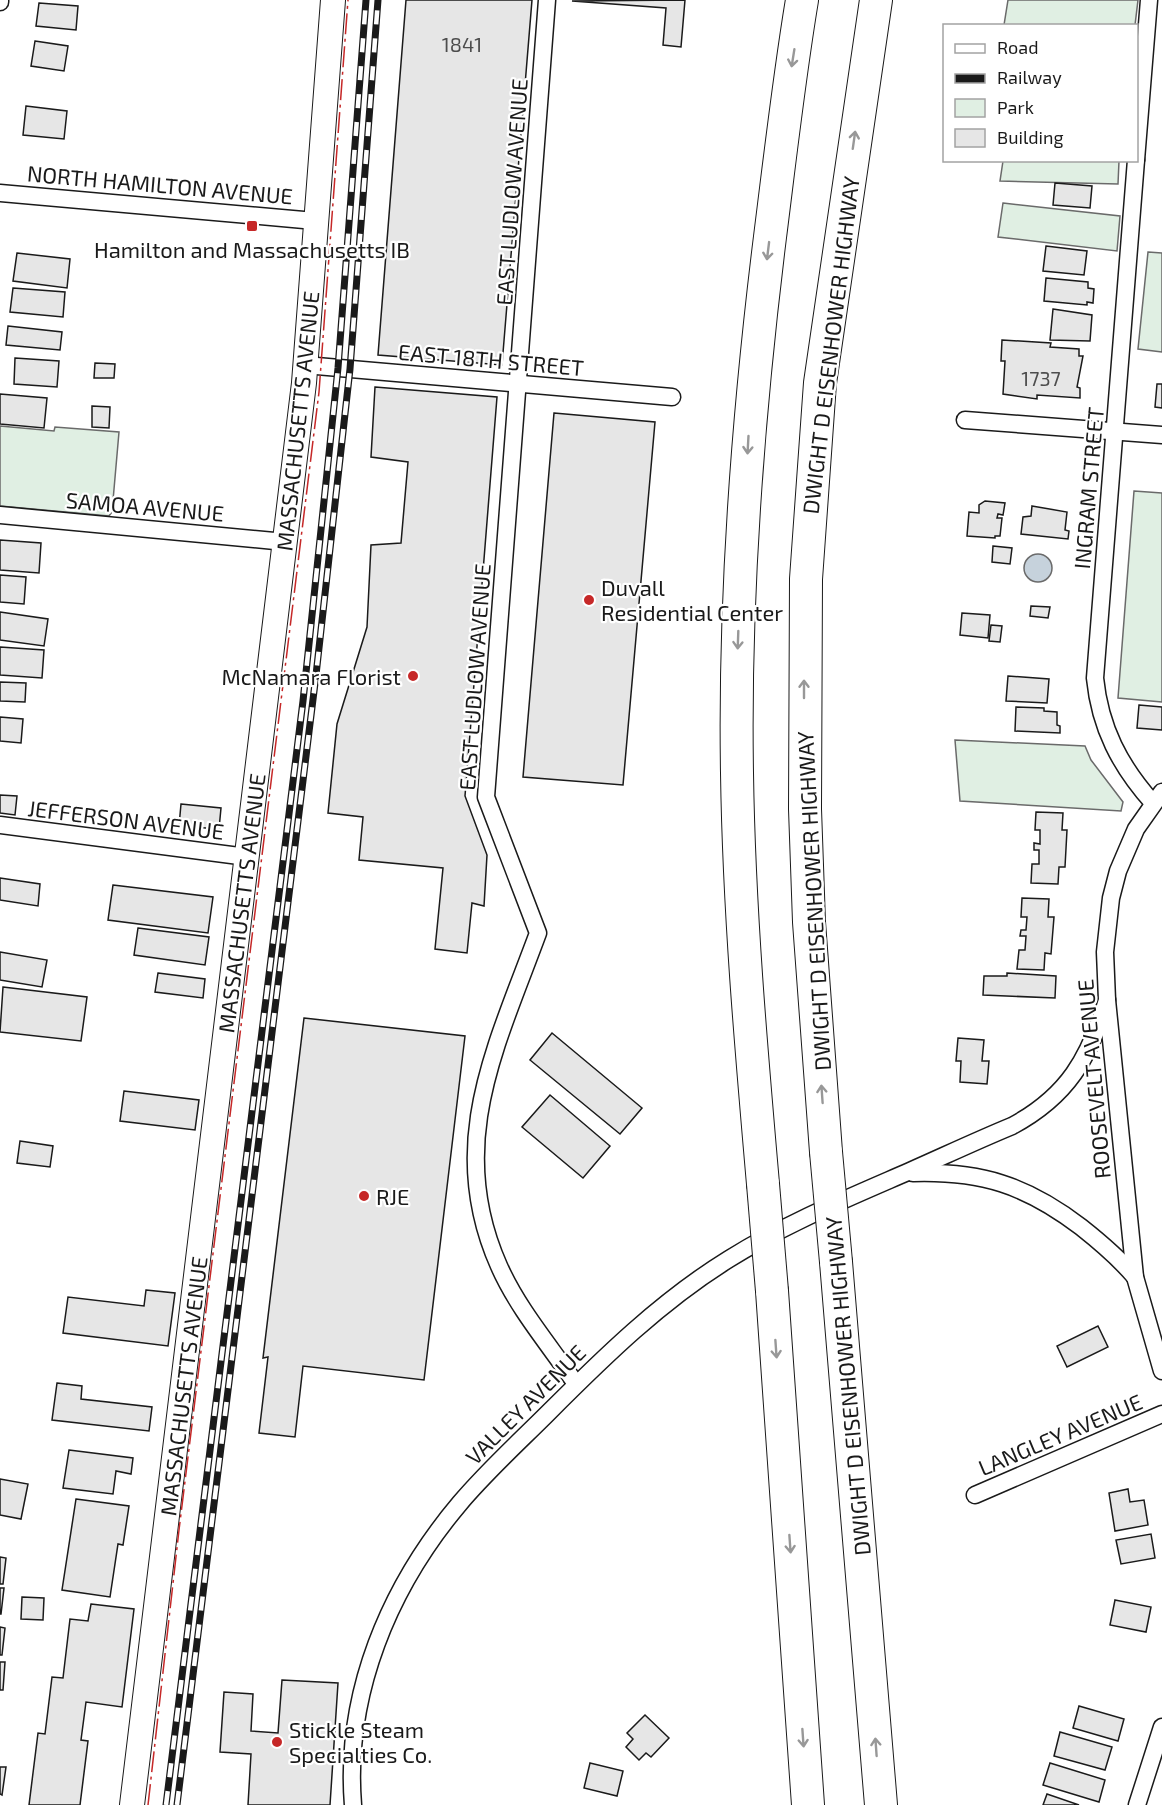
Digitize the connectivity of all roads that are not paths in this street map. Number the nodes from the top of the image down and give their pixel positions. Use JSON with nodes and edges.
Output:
{"nodes":[{"id":1,"x":333,"y":0,"type":"edge"},
{"id":2,"x":547,"y":0,"type":"edge"},
{"id":3,"x":802,"y":0,"type":"edge"},
{"id":4,"x":876,"y":0,"type":"edge"},
{"id":5,"x":1149,"y":0,"type":"edge"},
{"id":6,"x":1138,"y":147,"type":"edge"},
{"id":7,"x":1137,"y":162,"type":"edge"},
{"id":8,"x":0,"y":193,"type":"edge"},
{"id":9,"x":315,"y":221,"type":"junction"},
{"id":10,"x":305,"y":365,"type":"junction"},
{"id":11,"x":519,"y":383,"type":"junction"},
{"id":12,"x":672,"y":397,"type":"dead end"},
{"id":13,"x":965,"y":420,"type":"dead end"},
{"id":14,"x":1115,"y":431,"type":"junction"},
{"id":15,"x":1162,"y":435,"type":"edge"},
{"id":16,"x":0,"y":515,"type":"edge"},
{"id":17,"x":285,"y":542,"type":"junction"},
{"id":18,"x":1157,"y":798,"type":"edge"},
{"id":19,"x":0,"y":825,"type":"edge"},
{"id":20,"x":247,"y":857,"type":"junction"},
{"id":21,"x":1107,"y":1000,"type":"junction"},
{"id":22,"x":906,"y":1173,"type":"junction"},
{"id":23,"x":1135,"y":1277,"type":"junction"},
{"id":24,"x":1154,"y":1315,"type":"edge"},
{"id":25,"x":1162,"y":1371,"type":"edge"},
{"id":26,"x":576,"y":1384,"type":"junction"},
{"id":27,"x":1162,"y":1414,"type":"edge"},
{"id":28,"x":975,"y":1495,"type":"dead end"},
{"id":29,"x":1162,"y":1727,"type":"edge"},
{"id":30,"x":132,"y":1805,"type":"edge"},
{"id":31,"x":353,"y":1805,"type":"edge"},
{"id":32,"x":808,"y":1805,"type":"edge"},
{"id":33,"x":880,"y":1805,"type":"edge"},
{"id":34,"x":1137,"y":1805,"type":"edge"}],
"edges":[{"from":1,"to":9,"type":"street","name":"MASSACHUSETTS AVENUE"},
{"from":2,"to":11,"type":"street","name":"EAST LUDLOW AVENUE"},
{"from":3,"to":32,"type":"highway","one_way":true,"bridge":true},
{"from":33,"to":4,"type":"highway","name":"DWIGHT D EISENHOWER HIGHWAY","one_way":true,"bridge":true},
{"from":5,"to":6,"type":"street","name":"INGRAM STREET"},
{"from":7,"to":14,"type":"street","name":"INGRAM STREET"},
{"from":8,"to":9,"type":"street","name":"NORTH HAMILTON AVENUE"},
{"from":9,"to":10,"type":"street","name":"MASSACHUSETTS AVENUE"},
{"from":10,"to":11,"type":"street","name":"EAST 18TH STREET"},
{"from":10,"to":17,"type":"street","name":"MASSACHUSETTS AVENUE"},
{"from":11,"to":12,"type":"street","name":"EAST 18TH STREET"},
{"from":11,"to":26,"type":"street","name":"EAST LUDLOW AVENUE"},
{"from":13,"to":14,"type":"street"},
{"from":14,"to":15,"type":"street"},
{"from":14,"to":18,"type":"street","name":"INGRAM STREET"},
{"from":16,"to":17,"type":"street","name":"SAMOA AVENUE"},
{"from":17,"to":20,"type":"street","name":"MASSACHUSETTS AVENUE"},
{"from":18,"to":21,"type":"street","name":"ROOSEVELT AVENUE"},
{"from":19,"to":20,"type":"street","name":"JEFFERSON AVENUE"},
{"from":20,"to":30,"type":"street","name":"MASSACHUSETTS AVENUE"},
{"from":21,"to":22,"type":"street","name":"VALLEY AVENUE"},
{"from":21,"to":23,"type":"street","name":"ROOSEVELT AVENUE"},
{"from":22,"to":23,"type":"street","name":"VALLEY AVENUE"},
{"from":22,"to":26,"type":"street","name":"VALLEY AVENUE"},
{"from":23,"to":24,"type":"street","name":"ROOSEVELT AVENUE"},
{"from":24,"to":25,"type":"street","name":"ROOSEVELT AVENUE"},
{"from":26,"to":31,"type":"street","name":"VALLEY AVENUE"},
{"from":27,"to":28,"type":"street","name":"LANGLEY AVENUE"},
{"from":29,"to":34,"type":"street"}]}
